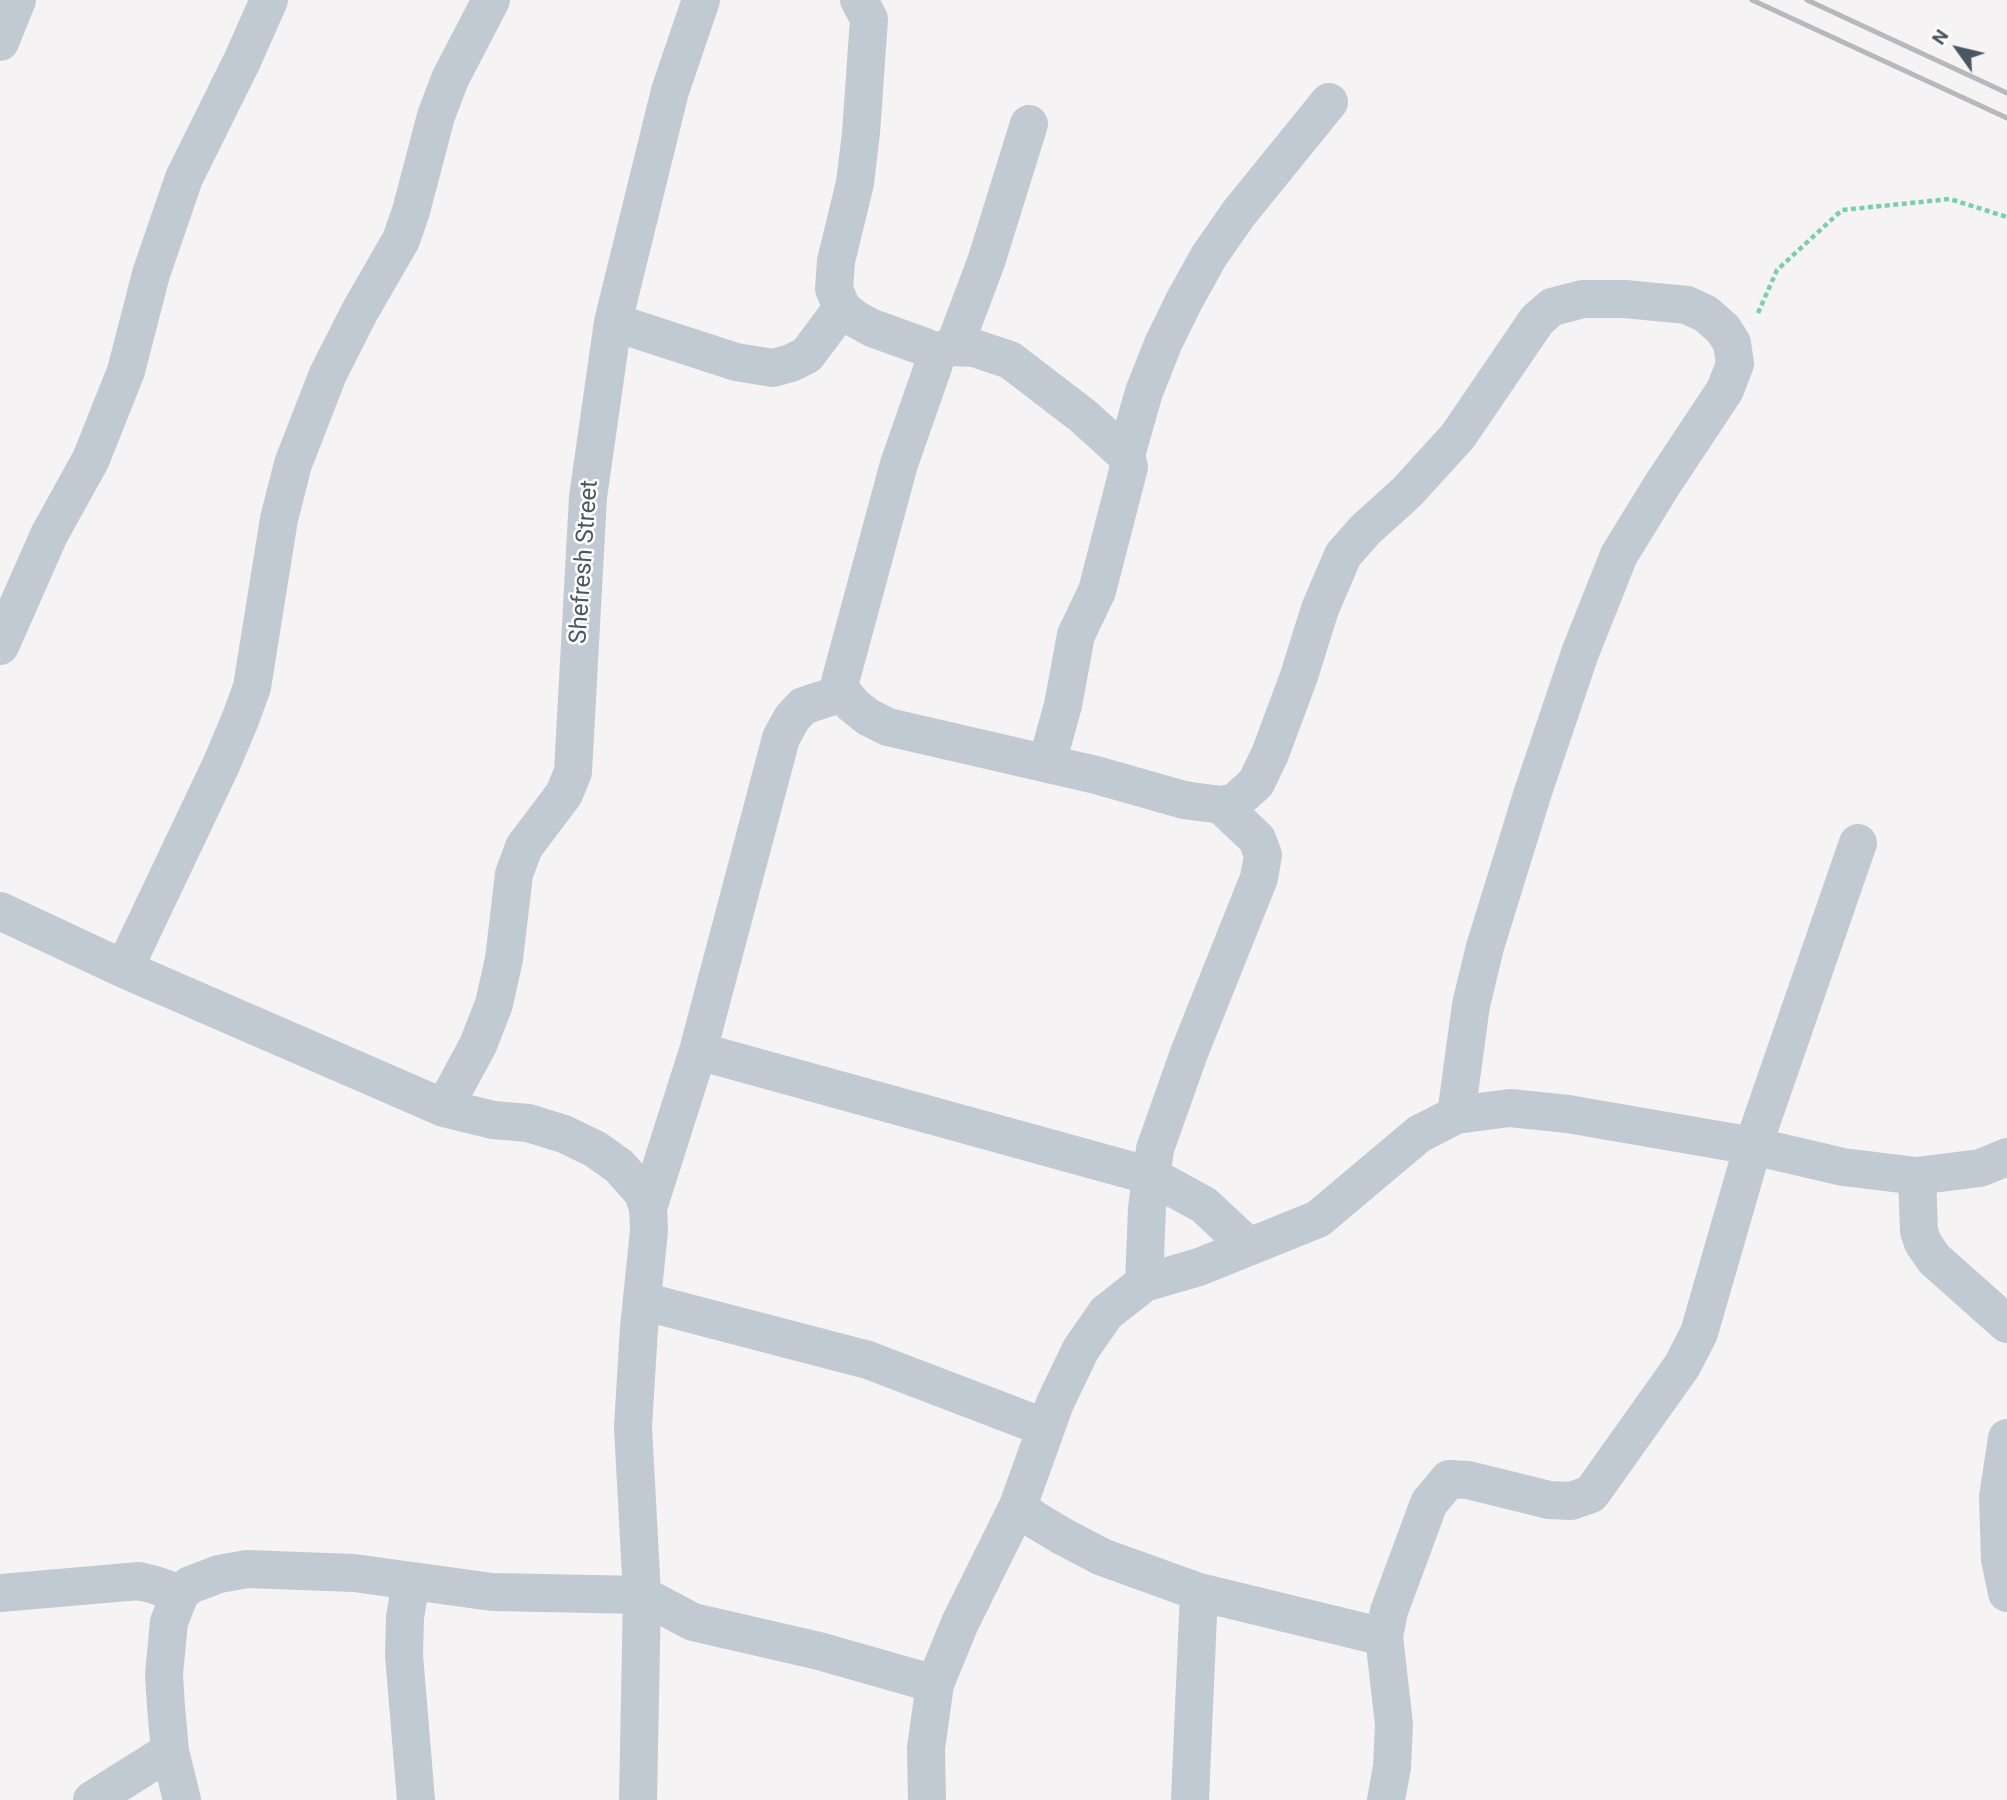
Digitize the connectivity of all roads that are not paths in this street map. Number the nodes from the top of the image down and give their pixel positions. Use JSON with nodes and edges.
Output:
{"nodes":[{"id":1,"x":17,"y":0,"type":"edge"},
{"id":2,"x":268,"y":0,"type":"edge"},
{"id":3,"x":491,"y":0,"type":"edge"},
{"id":4,"x":701,"y":0,"type":"edge"},
{"id":5,"x":859,"y":0,"type":"edge"},
{"id":6,"x":0,"y":42,"type":"edge"},
{"id":7,"x":1329,"y":102,"type":"dead end"},
{"id":8,"x":1029,"y":124,"type":"dead end"},
{"id":9,"x":842,"y":308,"type":"junction"},
{"id":10,"x":612,"y":322,"type":"junction"},
{"id":11,"x":942,"y":350,"type":"junction"},
{"id":12,"x":1126,"y":455,"type":"junction"},
{"id":13,"x":0,"y":646,"type":"edge"},
{"id":14,"x":843,"y":693,"type":"junction"},
{"id":15,"x":1048,"y":763,"type":"junction"},
{"id":16,"x":1222,"y":805,"type":"junction"},
{"id":17,"x":1858,"y":843,"type":"dead end"},
{"id":18,"x":0,"y":911,"type":"edge"},
{"id":19,"x":124,"y":969,"type":"junction"},
{"id":20,"x":698,"y":1051,"type":"junction"},
{"id":21,"x":444,"y":1108,"type":"junction"},
{"id":22,"x":1456,"y":1115,"type":"junction"},
{"id":23,"x":1753,"y":1146,"type":"junction"},
{"id":24,"x":2007,"y":1157,"type":"edge"},
{"id":25,"x":1151,"y":1176,"type":"junction"},
{"id":26,"x":1917,"y":1176,"type":"junction"},
{"id":27,"x":648,"y":1208,"type":"junction"},
{"id":28,"x":1249,"y":1247,"type":"junction"},
{"id":29,"x":1144,"y":1283,"type":"junction"},
{"id":30,"x":642,"y":1301,"type":"junction"},
{"id":31,"x":2007,"y":1324,"type":"edge"},
{"id":32,"x":1046,"y":1428,"type":"junction"},
{"id":33,"x":2007,"y":1438,"type":"edge"},
{"id":34,"x":1018,"y":1506,"type":"junction"},
{"id":35,"x":411,"y":1582,"type":"junction"},
{"id":36,"x":0,"y":1592,"type":"edge"},
{"id":37,"x":1199,"y":1592,"type":"junction"},
{"id":38,"x":2007,"y":1593,"type":"edge"},
{"id":39,"x":180,"y":1594,"type":"junction"},
{"id":40,"x":642,"y":1595,"type":"junction"},
{"id":41,"x":1384,"y":1637,"type":"junction"},
{"id":42,"x":935,"y":1684,"type":"junction"},
{"id":43,"x":170,"y":1751,"type":"junction"},
{"id":44,"x":92,"y":1800,"type":"edge"},
{"id":45,"x":182,"y":1800,"type":"edge"},
{"id":46,"x":416,"y":1800,"type":"edge"},
{"id":47,"x":638,"y":1800,"type":"edge"},
{"id":48,"x":928,"y":1800,"type":"edge"},
{"id":49,"x":1190,"y":1800,"type":"edge"},
{"id":50,"x":1386,"y":1800,"type":"edge"}],
"edges":[{"from":1,"to":6,"type":"street"},
{"from":2,"to":13,"type":"street"},
{"from":3,"to":19,"type":"street"},
{"from":4,"to":10,"type":"street","name":"Shefresh Street"},
{"from":5,"to":9,"type":"street"},
{"from":7,"to":12,"type":"street"},
{"from":8,"to":11,"type":"street"},
{"from":9,"to":10,"type":"street"},
{"from":9,"to":11,"type":"street"},
{"from":10,"to":21,"type":"street","name":"Shefresh Street"},
{"from":11,"to":12,"type":"street"},
{"from":11,"to":14,"type":"street"},
{"from":12,"to":15,"type":"street"},
{"from":14,"to":15,"type":"street"},
{"from":14,"to":20,"type":"street"},
{"from":15,"to":16,"type":"street"},
{"from":16,"to":22,"type":"street"},
{"from":16,"to":25,"type":"street"},
{"from":17,"to":23,"type":"street"},
{"from":18,"to":19,"type":"street"},
{"from":19,"to":21,"type":"street"},
{"from":20,"to":25,"type":"street"},
{"from":20,"to":27,"type":"street"},
{"from":21,"to":27,"type":"street"},
{"from":22,"to":23,"type":"street"},
{"from":22,"to":28,"type":"street"},
{"from":23,"to":26,"type":"street"},
{"from":23,"to":41,"type":"street"},
{"from":24,"to":26,"type":"street"},
{"from":25,"to":28,"type":"street"},
{"from":25,"to":29,"type":"street"},
{"from":26,"to":31,"type":"street"},
{"from":27,"to":30,"type":"street"},
{"from":28,"to":29,"type":"street"},
{"from":29,"to":32,"type":"street"},
{"from":30,"to":32,"type":"street"},
{"from":30,"to":40,"type":"street"},
{"from":32,"to":34,"type":"street"},
{"from":33,"to":38,"type":"street"},
{"from":34,"to":37,"type":"street"},
{"from":34,"to":42,"type":"street"},
{"from":35,"to":39,"type":"street"},
{"from":35,"to":40,"type":"street"},
{"from":35,"to":46,"type":"street"},
{"from":36,"to":39,"type":"street"},
{"from":37,"to":41,"type":"street"},
{"from":37,"to":49,"type":"street"},
{"from":39,"to":43,"type":"street"},
{"from":40,"to":42,"type":"street"},
{"from":40,"to":47,"type":"street"},
{"from":41,"to":50,"type":"street"},
{"from":42,"to":48,"type":"street"},
{"from":43,"to":44,"type":"street"},
{"from":43,"to":45,"type":"street"}]}
